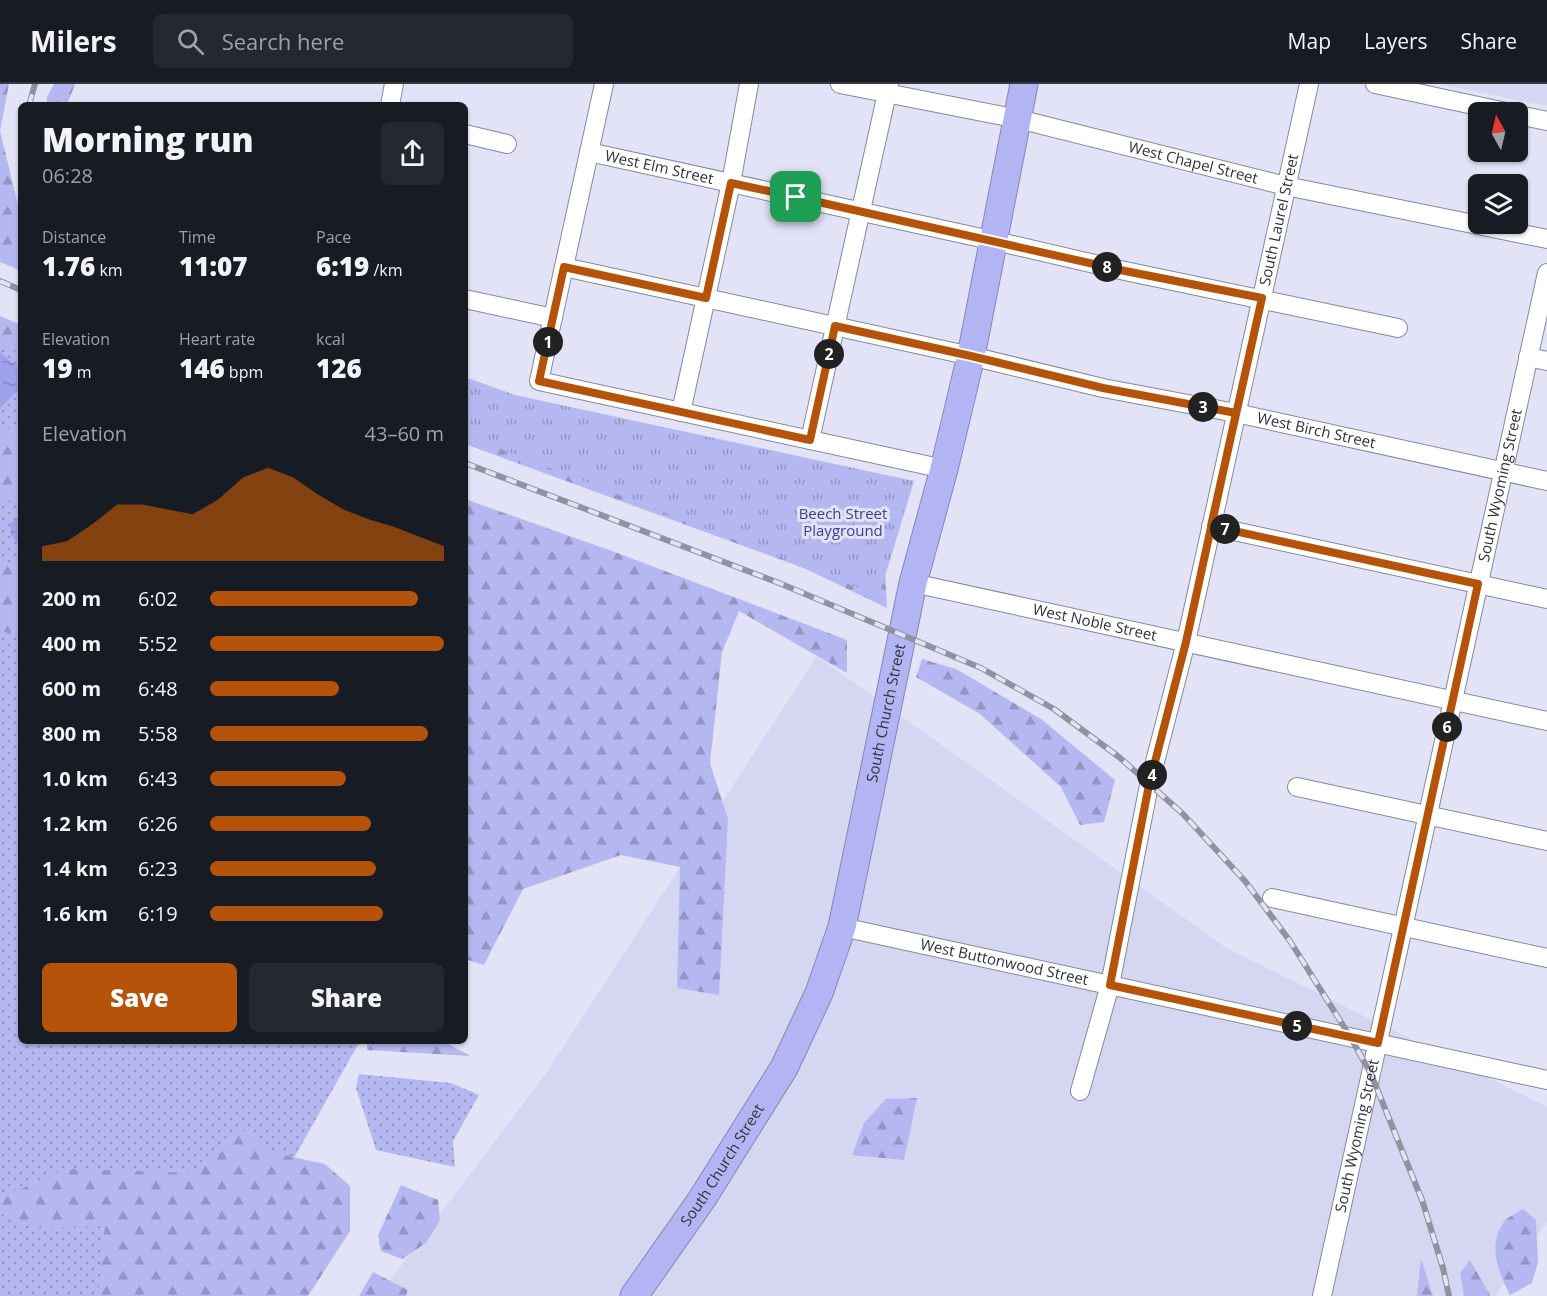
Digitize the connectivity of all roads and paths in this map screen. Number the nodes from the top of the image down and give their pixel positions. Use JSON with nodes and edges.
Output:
{"nodes":[{"id":1,"x":394,"y":84,"type":"edge"},
{"id":2,"x":604,"y":84,"type":"edge"},
{"id":3,"x":749,"y":84,"type":"edge"},
{"id":4,"x":840,"y":84,"type":"edge"},
{"id":5,"x":1024,"y":84,"type":"edge"},
{"id":6,"x":1309,"y":84,"type":"edge"},
{"id":7,"x":1375,"y":84,"type":"edge"},
{"id":8,"x":888,"y":89,"type":"edge"},
{"id":9,"x":391,"y":102,"type":"edge"},
{"id":10,"x":1468,"y":104,"type":"edge"},
{"id":11,"x":1528,"y":117,"type":"edge"},
{"id":12,"x":1018,"y":119,"type":"junction"},
{"id":13,"x":1547,"y":121,"type":"edge"},
{"id":14,"x":468,"y":135,"type":"edge"},
{"id":15,"x":507,"y":144,"type":"dead end"},
{"id":16,"x":589,"y":153,"type":"junction"},
{"id":17,"x":731,"y":183,"type":"junction"},
{"id":18,"x":1286,"y":186,"type":"junction"},
{"id":19,"x":860,"y":212,"type":"junction"},
{"id":20,"x":1547,"y":239,"type":"edge"},
{"id":21,"x":995,"y":241,"type":"junction"},
{"id":22,"x":564,"y":267,"type":"junction"},
{"id":23,"x":1547,"y":273,"type":"edge"},
{"id":24,"x":706,"y":298,"type":"junction"},
{"id":25,"x":1262,"y":298,"type":"junction"},
{"id":26,"x":468,"y":300,"type":"edge"},
{"id":27,"x":553,"y":318,"type":"junction"},
{"id":28,"x":835,"y":326,"type":"junction"},
{"id":29,"x":1398,"y":328,"type":"dead end"},
{"id":30,"x":971,"y":356,"type":"junction"},
{"id":31,"x":1528,"y":357,"type":"junction"},
{"id":32,"x":1547,"y":361,"type":"edge"},
{"id":33,"x":681,"y":412,"type":"junction"},
{"id":34,"x":1236,"y":413,"type":"junction"},
{"id":35,"x":810,"y":440,"type":"junction"},
{"id":36,"x":944,"y":469,"type":"junction"},
{"id":37,"x":1503,"y":471,"type":"junction"},
{"id":38,"x":1547,"y":481,"type":"edge"},
{"id":39,"x":1211,"y":526,"type":"junction"},
{"id":40,"x":913,"y":583,"type":"junction"},
{"id":41,"x":1478,"y":584,"type":"junction"},
{"id":42,"x":1547,"y":599,"type":"edge"},
{"id":43,"x":1186,"y":642,"type":"junction"},
{"id":44,"x":1453,"y":700,"type":"junction"},
{"id":45,"x":1547,"y":720,"type":"edge"},
{"id":46,"x":1297,"y":787,"type":"dead end"},
{"id":47,"x":1428,"y":815,"type":"junction"},
{"id":48,"x":1547,"y":841,"type":"edge"},
{"id":49,"x":1272,"y":898,"type":"dead end"},
{"id":50,"x":842,"y":927,"type":"junction"},
{"id":51,"x":1403,"y":927,"type":"junction"},
{"id":52,"x":1547,"y":958,"type":"edge"},
{"id":53,"x":1110,"y":985,"type":"junction"},
{"id":54,"x":1378,"y":1043,"type":"junction"},
{"id":55,"x":1547,"y":1080,"type":"edge"},
{"id":56,"x":1080,"y":1091,"type":"dead end"},
{"id":57,"x":634,"y":1296,"type":"edge"},
{"id":58,"x":1322,"y":1296,"type":"edge"}],
"edges":[{"from":1,"to":9,"type":"street"},
{"from":2,"to":16,"type":"street"},
{"from":3,"to":17,"type":"street"},
{"from":4,"to":8,"type":"street","name":"West Chapel Street"},
{"from":5,"to":12,"type":"highway","name":"South Church Street"},
{"from":6,"to":18,"type":"street","name":"South Laurel Street"},
{"from":7,"to":10,"type":"street"},
{"from":8,"to":12,"type":"street","name":"West Chapel Street"},
{"from":8,"to":19,"type":"street"},
{"from":11,"to":13,"type":"street"},
{"from":12,"to":18,"type":"street","name":"West Chapel Street"},
{"from":12,"to":21,"type":"highway","name":"South Church Street"},
{"from":14,"to":15,"type":"street"},
{"from":16,"to":17,"type":"street","name":"West Elm Street"},
{"from":16,"to":22,"type":"street"},
{"from":17,"to":19,"type":"street","name":"West Elm Street"},
{"from":17,"to":24,"type":"street"},
{"from":18,"to":20,"type":"street","name":"West Chapel Street"},
{"from":18,"to":25,"type":"street","name":"South Laurel Street"},
{"from":19,"to":21,"type":"street","name":"West Elm Street"},
{"from":19,"to":28,"type":"street"},
{"from":21,"to":25,"type":"street","name":"West Elm Street"},
{"from":21,"to":30,"type":"highway","name":"South Church Street"},
{"from":22,"to":24,"type":"street","name":"West Birch Street"},
{"from":22,"to":27,"type":"street"},
{"from":23,"to":31,"type":"street","name":"South Wyoming Street"},
{"from":24,"to":28,"type":"street","name":"West Birch Street"},
{"from":24,"to":33,"type":"street"},
{"from":25,"to":29,"type":"street","name":"West Elm Street"},
{"from":25,"to":34,"type":"street","name":"South Laurel Street"},
{"from":26,"to":27,"type":"street"},
{"from":27,"to":33,"type":"street"},
{"from":28,"to":30,"type":"street","name":"West Birch Street"},
{"from":28,"to":35,"type":"street"},
{"from":30,"to":34,"type":"street","name":"West Birch Street"},
{"from":30,"to":36,"type":"highway","name":"South Church Street"},
{"from":31,"to":32,"type":"street"},
{"from":31,"to":37,"type":"street","name":"South Wyoming Street"},
{"from":33,"to":35,"type":"street"},
{"from":34,"to":37,"type":"street","name":"West Birch Street"},
{"from":34,"to":39,"type":"street","name":"South Laurel Street"},
{"from":35,"to":36,"type":"street"},
{"from":36,"to":40,"type":"highway","name":"South Church Street"},
{"from":37,"to":38,"type":"street","name":"West Birch Street"},
{"from":37,"to":41,"type":"street","name":"South Wyoming Street"},
{"from":39,"to":41,"type":"street"},
{"from":39,"to":43,"type":"street","name":"South Laurel Street"},
{"from":40,"to":43,"type":"street","name":"West Noble Street"},
{"from":40,"to":50,"type":"highway","name":"South Church Street"},
{"from":41,"to":42,"type":"street"},
{"from":41,"to":44,"type":"street","name":"South Wyoming Street"},
{"from":43,"to":44,"type":"street","name":"West Noble Street"},
{"from":43,"to":53,"type":"street","name":"South Laurel Street"},
{"from":44,"to":45,"type":"street","name":"West Noble Street"},
{"from":44,"to":47,"type":"street","name":"South Wyoming Street"},
{"from":46,"to":47,"type":"street"},
{"from":47,"to":48,"type":"street"},
{"from":47,"to":51,"type":"street","name":"South Wyoming Street"},
{"from":49,"to":51,"type":"street"},
{"from":50,"to":53,"type":"street","name":"West Buttonwood Street"},
{"from":50,"to":57,"type":"highway","name":"South Church Street"},
{"from":51,"to":52,"type":"street"},
{"from":51,"to":54,"type":"street","name":"South Wyoming Street"},
{"from":53,"to":54,"type":"street","name":"West Buttonwood Street"},
{"from":53,"to":56,"type":"street","name":"South Laurel Street"},
{"from":54,"to":55,"type":"street","name":"West Buttonwood Street"},
{"from":54,"to":58,"type":"street","name":"South Wyoming Street"}]}
